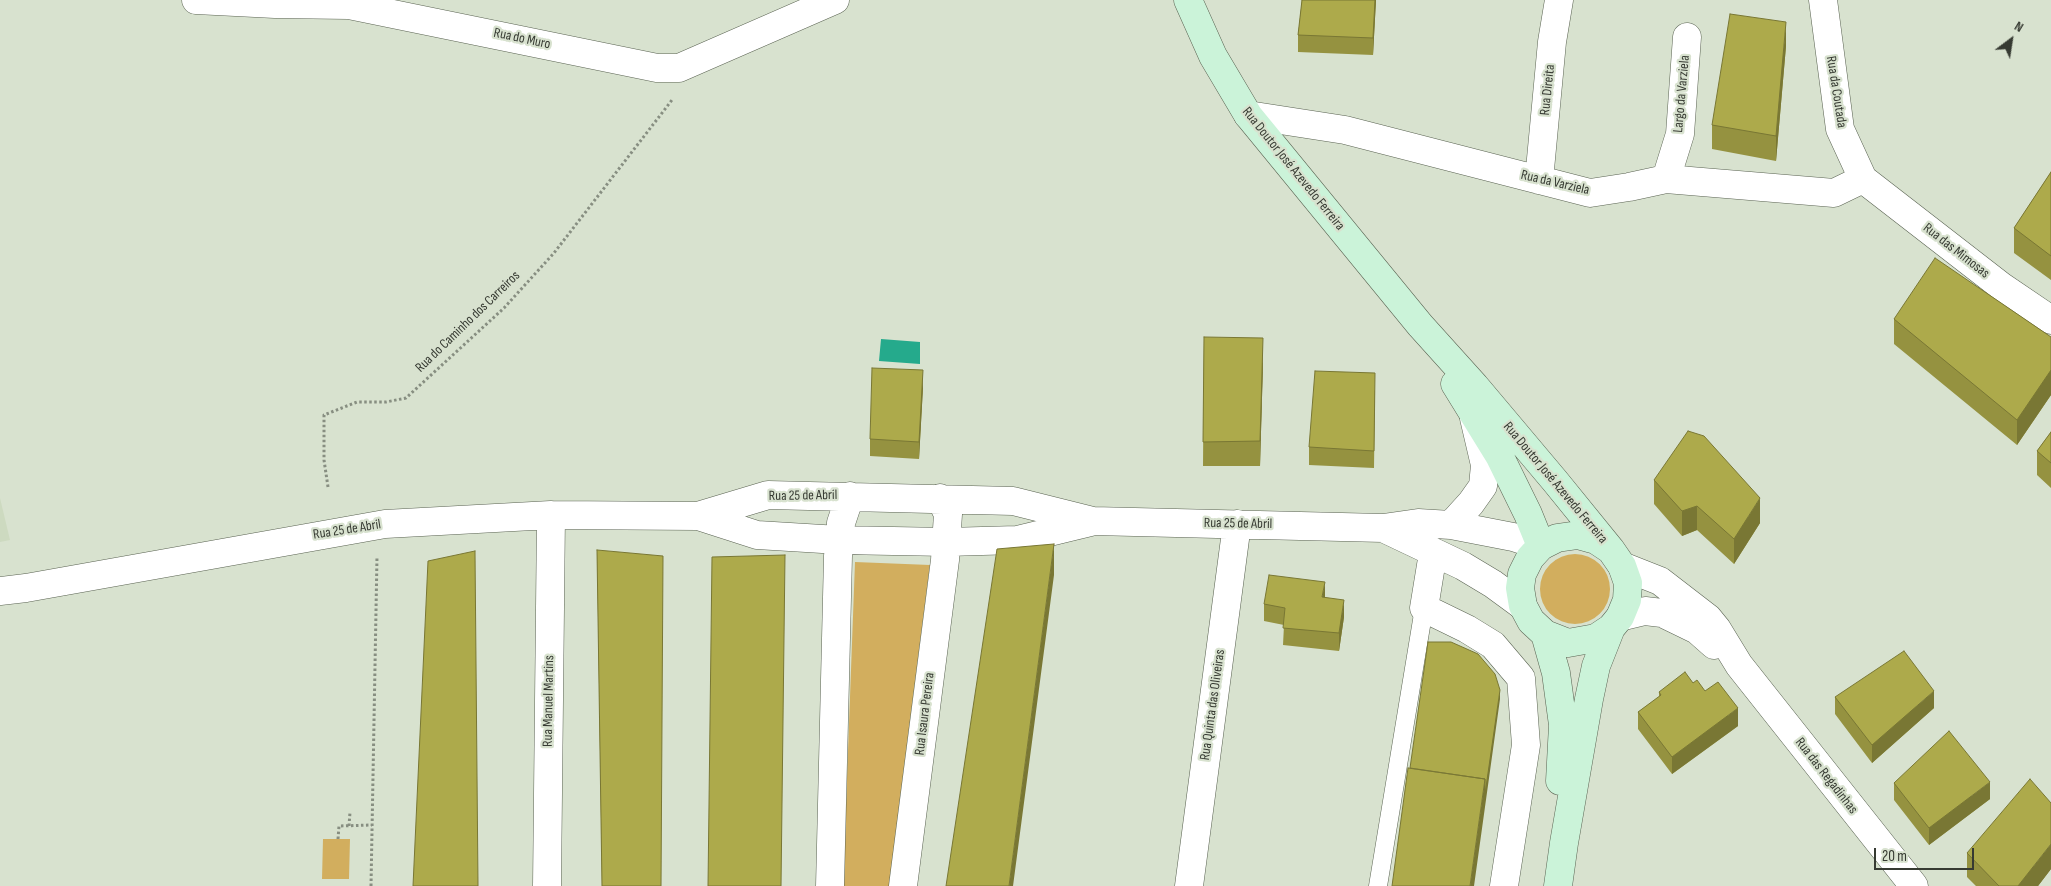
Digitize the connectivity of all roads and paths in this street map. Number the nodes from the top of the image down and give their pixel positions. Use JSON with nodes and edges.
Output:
{"nodes":[{"id":1,"x":196,"y":0,"type":"edge"},
{"id":2,"x":835,"y":0,"type":"edge"},
{"id":3,"x":1188,"y":0,"type":"edge"},
{"id":4,"x":1559,"y":0,"type":"edge"},
{"id":5,"x":1823,"y":0,"type":"edge"},
{"id":6,"x":1687,"y":37,"type":"dead end"},
{"id":7,"x":674,"y":96,"type":"dead end"},
{"id":8,"x":1248,"y":114,"type":"junction"},
{"id":9,"x":1666,"y":179,"type":"junction"},
{"id":10,"x":1863,"y":179,"type":"junction"},
{"id":11,"x":1539,"y":180,"type":"junction"},
{"id":12,"x":2051,"y":320,"type":"edge"},
{"id":13,"x":1420,"y":325,"type":"junction"},
{"id":14,"x":1472,"y":412,"type":"junction"},
{"id":15,"x":328,"y":487,"type":"dead end"},
{"id":16,"x":850,"y":496,"type":"junction"},
{"id":17,"x":940,"y":498,"type":"junction"},
{"id":18,"x":551,"y":515,"type":"junction"},
{"id":19,"x":698,"y":516,"type":"junction"},
{"id":20,"x":1093,"y":521,"type":"junction"},
{"id":21,"x":385,"y":524,"type":"junction"},
{"id":22,"x":1237,"y":524,"type":"junction"},
{"id":23,"x":1452,"y":525,"type":"junction"},
{"id":24,"x":1382,"y":528,"type":"junction"},
{"id":25,"x":839,"y":540,"type":"junction"},
{"id":26,"x":947,"y":542,"type":"junction"},
{"id":27,"x":1540,"y":546,"type":"junction"},
{"id":28,"x":1434,"y":553,"type":"junction"},
{"id":29,"x":1617,"y":558,"type":"junction"},
{"id":30,"x":0,"y":590,"type":"edge"},
{"id":31,"x":1523,"y":606,"type":"junction"},
{"id":32,"x":1424,"y":608,"type":"junction"},
{"id":33,"x":1615,"y":623,"type":"junction"},
{"id":34,"x":1545,"y":634,"type":"junction"},
{"id":35,"x":1739,"y":665,"type":"junction"},
{"id":36,"x":350,"y":812,"type":"dead end"},
{"id":37,"x":372,"y":825,"type":"junction"},
{"id":38,"x":349,"y":826,"type":"junction"},
{"id":39,"x":338,"y":839,"type":"dead end"},
{"id":40,"x":1564,"y":843,"type":"junction"},
{"id":41,"x":371,"y":886,"type":"edge"},
{"id":42,"x":547,"y":886,"type":"edge"},
{"id":43,"x":830,"y":886,"type":"edge"},
{"id":44,"x":902,"y":886,"type":"edge"},
{"id":45,"x":1189,"y":886,"type":"edge"},
{"id":46,"x":1378,"y":886,"type":"edge"},
{"id":47,"x":1504,"y":886,"type":"edge"},
{"id":48,"x":1558,"y":886,"type":"edge"},
{"id":49,"x":1914,"y":886,"type":"edge"}],
"edges":[{"from":1,"to":2,"type":"street","name":"Rua do Muro"},
{"from":3,"to":8,"type":"main road","name":"Rua Doutor José Azevedo Ferreira"},
{"from":4,"to":11,"type":"street","name":"Rua Direita"},
{"from":5,"to":10,"type":"street","name":"Rua da Coutada"},
{"from":6,"to":9,"type":"street","name":"Largo da Varziela"},
{"from":7,"to":15,"type":"path","name":"Rua do Caminho dos Carreiros"},
{"from":8,"to":11,"type":"street","name":"Rua da Varziela"},
{"from":8,"to":13,"type":"main road","name":"Rua Doutor José Azevedo Ferreira"},
{"from":9,"to":10,"type":"street","name":"Rua da Varziela"},
{"from":9,"to":11,"type":"street","name":"Rua da Varziela"},
{"from":10,"to":12,"type":"street","name":"Rua das Mimosas"},
{"from":13,"to":14,"type":"main road","name":"Rua Doutor José Azevedo Ferreira"},
{"from":13,"to":29,"type":"main road","name":"Rua Doutor José Azevedo Ferreira"},
{"from":14,"to":23,"type":"street","name":"Rua Doutor José Azevedo Ferreira"},
{"from":14,"to":27,"type":"main road","name":"Rua Doutor José Azevedo Ferreira"},
{"from":16,"to":17,"type":"street","name":"Rua 25 de Abril"},
{"from":16,"to":19,"type":"street","name":"Rua 25 de Abril"},
{"from":16,"to":25,"type":"street","name":"Rua 25 de Abril"},
{"from":17,"to":20,"type":"street","name":"Rua 25 de Abril"},
{"from":17,"to":26,"type":"street"},
{"from":18,"to":19,"type":"street","name":"Rua 25 de Abril"},
{"from":18,"to":21,"type":"street","name":"Rua 25 de Abril"},
{"from":18,"to":42,"type":"street","name":"Rua Manuel Martins"},
{"from":19,"to":25,"type":"street","name":"Rua 25 de Abril"},
{"from":20,"to":22,"type":"street","name":"Rua 25 de Abril"},
{"from":20,"to":26,"type":"street","name":"Rua 25 de Abril"},
{"from":21,"to":30,"type":"street","name":"Rua 25 de Abril"},
{"from":21,"to":37,"type":"path"},
{"from":22,"to":24,"type":"street","name":"Rua 25 de Abril"},
{"from":22,"to":45,"type":"street","name":"Rua Quinta das Oliveiras"},
{"from":23,"to":24,"type":"street"},
{"from":23,"to":27,"type":"street"},
{"from":24,"to":28,"type":"street","name":"Rua Doutor José Azevedo Ferreira"},
{"from":25,"to":26,"type":"street","name":"Rua 25 de Abril"},
{"from":25,"to":43,"type":"street"},
{"from":26,"to":44,"type":"street","name":"Rua Isaura Pereira"},
{"from":27,"to":29,"type":"main road","name":"Rua Doutor José Azevedo Ferreira"},
{"from":27,"to":31,"type":"main road","name":"Rua Doutor José Azevedo Ferreira"},
{"from":28,"to":31,"type":"street","name":"Rua Doutor José Azevedo Ferreira"},
{"from":28,"to":32,"type":"street"},
{"from":29,"to":33,"type":"main road","name":"Rua Doutor José Azevedo Ferreira"},
{"from":29,"to":35,"type":"street","name":"Rua das Regadinhas"},
{"from":31,"to":34,"type":"main road","name":"Rua Doutor José Azevedo Ferreira"},
{"from":32,"to":46,"type":"lane"},
{"from":32,"to":47,"type":"street"},
{"from":33,"to":34,"type":"main road","name":"Rua Doutor José Azevedo Ferreira"},
{"from":33,"to":35,"type":"street","name":"Rua das Regadinhas"},
{"from":33,"to":40,"type":"main road","name":"Rua Doutor José Azevedo Ferreira"},
{"from":34,"to":40,"type":"main road","name":"Rua Doutor José Azevedo Ferreira"},
{"from":35,"to":49,"type":"street","name":"Rua das Regadinhas"},
{"from":36,"to":38,"type":"path"},
{"from":37,"to":38,"type":"path"},
{"from":37,"to":41,"type":"path"},
{"from":38,"to":39,"type":"path"},
{"from":40,"to":48,"type":"main road","name":"Rua Doutor José Azevedo Ferreira"}]}
